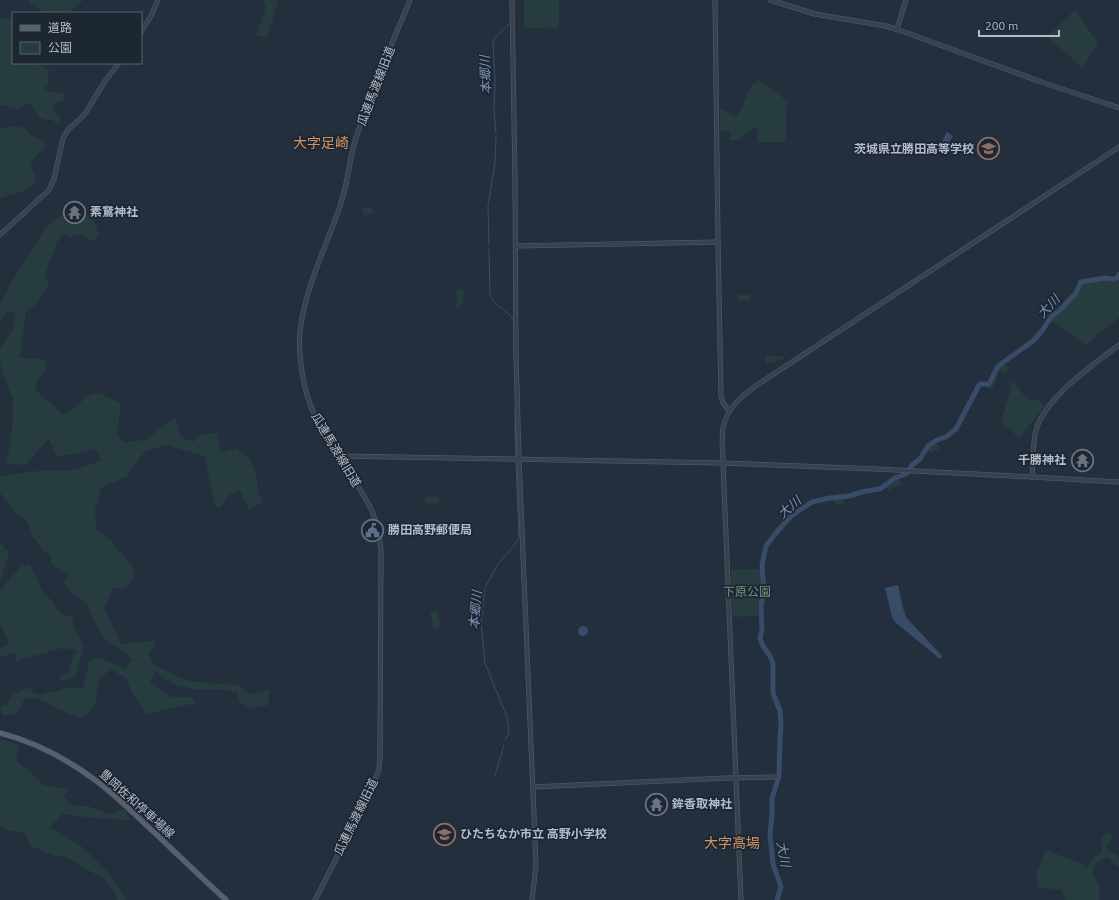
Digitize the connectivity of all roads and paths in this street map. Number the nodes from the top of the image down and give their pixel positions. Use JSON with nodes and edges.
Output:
{"nodes":[{"id":1,"x":158,"y":0,"type":"edge"},
{"id":2,"x":410,"y":0,"type":"edge"},
{"id":3,"x":512,"y":0,"type":"edge"},
{"id":4,"x":715,"y":0,"type":"edge"},
{"id":5,"x":770,"y":0,"type":"edge"},
{"id":6,"x":906,"y":0,"type":"edge"},
{"id":7,"x":897,"y":29,"type":"junction"},
{"id":8,"x":142,"y":30,"type":"edge"},
{"id":9,"x":118,"y":64,"type":"edge"},
{"id":10,"x":1119,"y":108,"type":"edge"},
{"id":11,"x":1119,"y":147,"type":"edge"},
{"id":12,"x":0,"y":235,"type":"edge"},
{"id":13,"x":718,"y":242,"type":"junction"},
{"id":14,"x":516,"y":246,"type":"junction"},
{"id":15,"x":1119,"y":345,"type":"edge"},
{"id":16,"x":730,"y":410,"type":"junction"},
{"id":17,"x":338,"y":456,"type":"junction"},
{"id":18,"x":519,"y":460,"type":"junction"},
{"id":19,"x":723,"y":464,"type":"junction"},
{"id":20,"x":1032,"y":477,"type":"junction"},
{"id":21,"x":1119,"y":482,"type":"edge"},
{"id":22,"x":0,"y":733,"type":"edge"},
{"id":23,"x":777,"y":777,"type":"dead end"},
{"id":24,"x":736,"y":778,"type":"junction"},
{"id":25,"x":532,"y":787,"type":"junction"},
{"id":26,"x":226,"y":900,"type":"edge"},
{"id":27,"x":315,"y":900,"type":"edge"},
{"id":28,"x":532,"y":900,"type":"edge"},
{"id":29,"x":741,"y":900,"type":"edge"}],
"edges":[{"from":1,"to":8,"type":"street"},
{"from":2,"to":17,"type":"street","name":"瓜連馬渡線旧道"},
{"from":3,"to":14,"type":"street"},
{"from":4,"to":13,"type":"street"},
{"from":5,"to":7,"type":"street"},
{"from":6,"to":7,"type":"street"},
{"from":7,"to":10,"type":"street"},
{"from":9,"to":12,"type":"street"},
{"from":11,"to":16,"type":"street"},
{"from":13,"to":14,"type":"street"},
{"from":13,"to":16,"type":"street"},
{"from":14,"to":18,"type":"street"},
{"from":15,"to":20,"type":"street"},
{"from":16,"to":19,"type":"street"},
{"from":17,"to":18,"type":"street"},
{"from":17,"to":27,"type":"street","name":"瓜連馬渡線旧道"},
{"from":18,"to":19,"type":"street"},
{"from":18,"to":25,"type":"street"},
{"from":19,"to":20,"type":"street"},
{"from":19,"to":24,"type":"street"},
{"from":20,"to":21,"type":"street"},
{"from":22,"to":26,"type":"main road","name":"豊岡佐和停車場線"},
{"from":23,"to":24,"type":"street"},
{"from":24,"to":25,"type":"street"},
{"from":24,"to":29,"type":"street"},
{"from":25,"to":28,"type":"street"}]}
